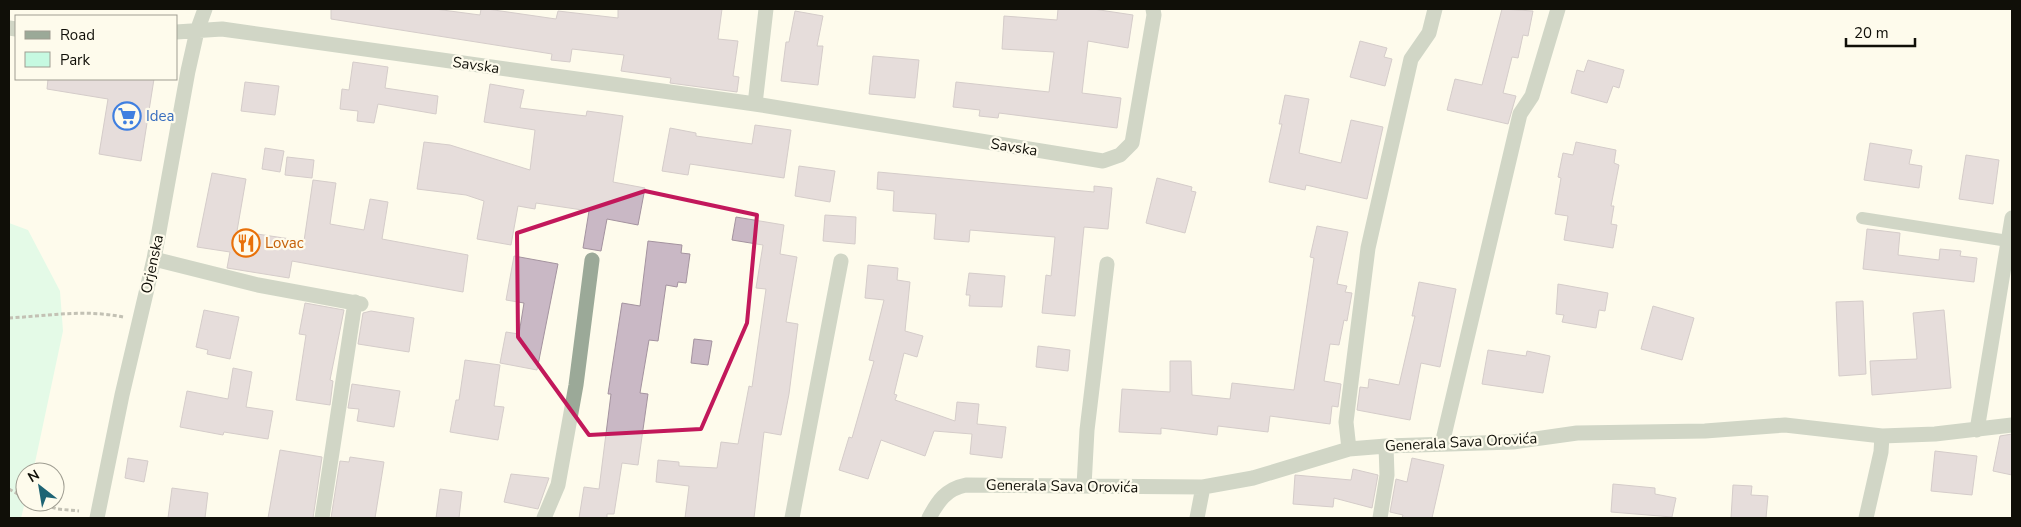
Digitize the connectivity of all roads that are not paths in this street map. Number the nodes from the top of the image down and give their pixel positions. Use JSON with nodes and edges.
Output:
{"nodes":[{"id":1,"x":205,"y":9,"type":"edge"},
{"id":2,"x":766,"y":9,"type":"edge"},
{"id":3,"x":1153,"y":9,"type":"edge"},
{"id":4,"x":1435,"y":9,"type":"edge"},
{"id":5,"x":1558,"y":9,"type":"edge"},
{"id":6,"x":197,"y":31,"type":"junction"},
{"id":7,"x":178,"y":32,"type":"edge"},
{"id":8,"x":756,"y":104,"type":"junction"},
{"id":9,"x":1862,"y":218,"type":"dead end"},
{"id":10,"x":2012,"y":218,"type":"edge"},
{"id":11,"x":2008,"y":241,"type":"junction"},
{"id":12,"x":154,"y":259,"type":"junction"},
{"id":13,"x":592,"y":260,"type":"dead end"},
{"id":14,"x":841,"y":260,"type":"dead end"},
{"id":15,"x":1107,"y":264,"type":"dead end"},
{"id":16,"x":2012,"y":425,"type":"edge"},
{"id":17,"x":1977,"y":430,"type":"junction"},
{"id":18,"x":1882,"y":436,"type":"junction"},
{"id":19,"x":1442,"y":444,"type":"junction"},
{"id":20,"x":1386,"y":446,"type":"junction"},
{"id":21,"x":1348,"y":449,"type":"junction"},
{"id":22,"x":1084,"y":486,"type":"junction"},
{"id":23,"x":1203,"y":487,"type":"junction"},
{"id":24,"x":97,"y":518,"type":"edge"},
{"id":25,"x":322,"y":518,"type":"edge"},
{"id":26,"x":544,"y":518,"type":"edge"},
{"id":27,"x":792,"y":518,"type":"edge"},
{"id":28,"x":929,"y":518,"type":"edge"},
{"id":29,"x":1197,"y":518,"type":"edge"},
{"id":30,"x":1380,"y":518,"type":"edge"},
{"id":31,"x":1866,"y":518,"type":"edge"}],
"edges":[{"from":1,"to":6,"type":"street","name":"Orjenska"},
{"from":2,"to":8,"type":"street"},
{"from":3,"to":8,"type":"street","name":"Savska"},
{"from":4,"to":21,"type":"street"},
{"from":5,"to":19,"type":"street"},
{"from":6,"to":7,"type":"street","name":"Savska"},
{"from":6,"to":8,"type":"street","name":"Savska"},
{"from":6,"to":12,"type":"street","name":"Orjenska"},
{"from":9,"to":11,"type":"lane"},
{"from":10,"to":11,"type":"street"},
{"from":11,"to":17,"type":"street"},
{"from":12,"to":24,"type":"street","name":"Orjenska"},
{"from":12,"to":25,"type":"street"},
{"from":13,"to":26,"type":"street"},
{"from":14,"to":27,"type":"street"},
{"from":15,"to":22,"type":"street"},
{"from":16,"to":17,"type":"street","name":"Generala Sava Orovića"},
{"from":17,"to":18,"type":"street","name":"Generala Sava Orovića"},
{"from":18,"to":19,"type":"street","name":"Generala Sava Orovića"},
{"from":18,"to":31,"type":"street"},
{"from":19,"to":20,"type":"street","name":"Generala Sava Orovića"},
{"from":20,"to":21,"type":"street","name":"Generala Sava Orovića"},
{"from":20,"to":30,"type":"street"},
{"from":21,"to":23,"type":"street","name":"Generala Sava Orovića"},
{"from":22,"to":23,"type":"street","name":"Generala Sava Orovića"},
{"from":22,"to":28,"type":"street","name":"Generala Sava Orovića"},
{"from":23,"to":29,"type":"street"}]}
